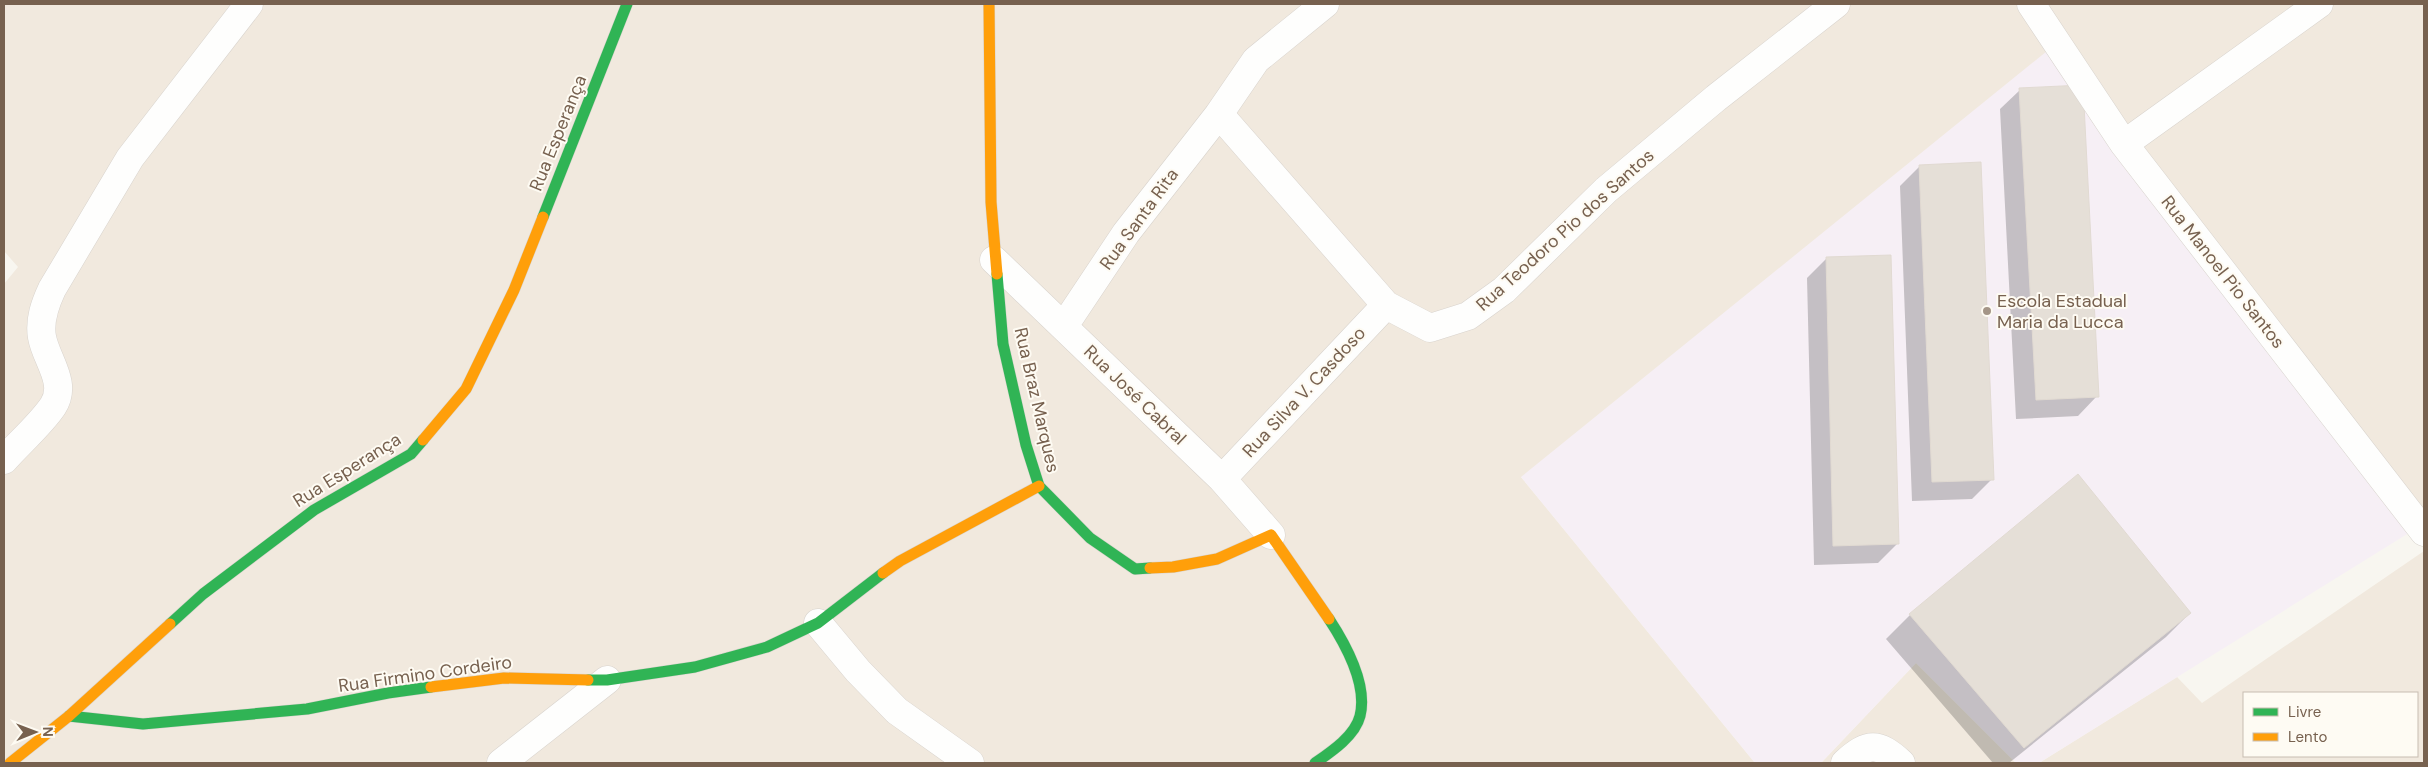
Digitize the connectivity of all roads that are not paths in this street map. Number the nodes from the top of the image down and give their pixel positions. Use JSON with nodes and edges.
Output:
{"nodes":[{"id":1,"x":249,"y":4,"type":"edge"},
{"id":2,"x":627,"y":4,"type":"edge"},
{"id":3,"x":989,"y":4,"type":"edge"},
{"id":4,"x":1325,"y":4,"type":"edge"},
{"id":5,"x":1836,"y":4,"type":"edge"},
{"id":6,"x":2031,"y":4,"type":"edge"},
{"id":7,"x":2320,"y":4,"type":"edge"},
{"id":8,"x":1219,"y":114,"type":"junction"},
{"id":9,"x":2124,"y":144,"type":"junction"},
{"id":10,"x":994,"y":260,"type":"junction"},
{"id":11,"x":1386,"y":305,"type":"junction"},
{"id":12,"x":1064,"y":326,"type":"junction"},
{"id":13,"x":4,"y":460,"type":"edge"},
{"id":14,"x":1222,"y":479,"type":"junction"},
{"id":15,"x":1039,"y":486,"type":"junction"},
{"id":16,"x":2424,"y":532,"type":"edge"},
{"id":17,"x":1271,"y":535,"type":"junction"},
{"id":18,"x":818,"y":624,"type":"junction"},
{"id":19,"x":607,"y":680,"type":"junction"},
{"id":20,"x":69,"y":716,"type":"junction"},
{"id":21,"x":10,"y":763,"type":"edge"},
{"id":22,"x":501,"y":763,"type":"edge"},
{"id":23,"x":970,"y":763,"type":"edge"},
{"id":24,"x":1318,"y":763,"type":"edge"},
{"id":25,"x":1846,"y":763,"type":"edge"},
{"id":26,"x":1901,"y":763,"type":"edge"}],
"edges":[{"from":1,"to":13,"type":"street"},
{"from":2,"to":20,"type":"street","name":"Rua Esperança"},
{"from":3,"to":10,"type":"street","name":"Rua Braz Marques"},
{"from":4,"to":8,"type":"street","name":"Rua Santa Rita"},
{"from":5,"to":11,"type":"street","name":"Rua Teodoro Pio dos Santos"},
{"from":6,"to":9,"type":"street","name":"Rua Manoel Pio Santos"},
{"from":7,"to":9,"type":"street"},
{"from":8,"to":11,"type":"street","name":"Rua Teodoro Pio dos Santos"},
{"from":8,"to":12,"type":"street","name":"Rua Santa Rita"},
{"from":9,"to":16,"type":"street","name":"Rua Manoel Pio Santos"},
{"from":10,"to":12,"type":"street","name":"Rua José Cabral"},
{"from":10,"to":15,"type":"street","name":"Rua Braz Marques"},
{"from":11,"to":14,"type":"street","name":"Rua Silva V. Casdoso"},
{"from":12,"to":14,"type":"street","name":"Rua José Cabral"},
{"from":14,"to":17,"type":"street","name":"Rua José Cabral"},
{"from":15,"to":17,"type":"street","name":"Rua Braz Marques"},
{"from":15,"to":18,"type":"street","name":"Rua Firmino Cordeiro"},
{"from":17,"to":24,"type":"street"},
{"from":18,"to":19,"type":"street","name":"Rua Firmino Cordeiro"},
{"from":18,"to":23,"type":"street"},
{"from":19,"to":20,"type":"street","name":"Rua Firmino Cordeiro"},
{"from":19,"to":22,"type":"street"},
{"from":20,"to":21,"type":"street","name":"Rua Esperança"},
{"from":25,"to":26,"type":"street"}]}
